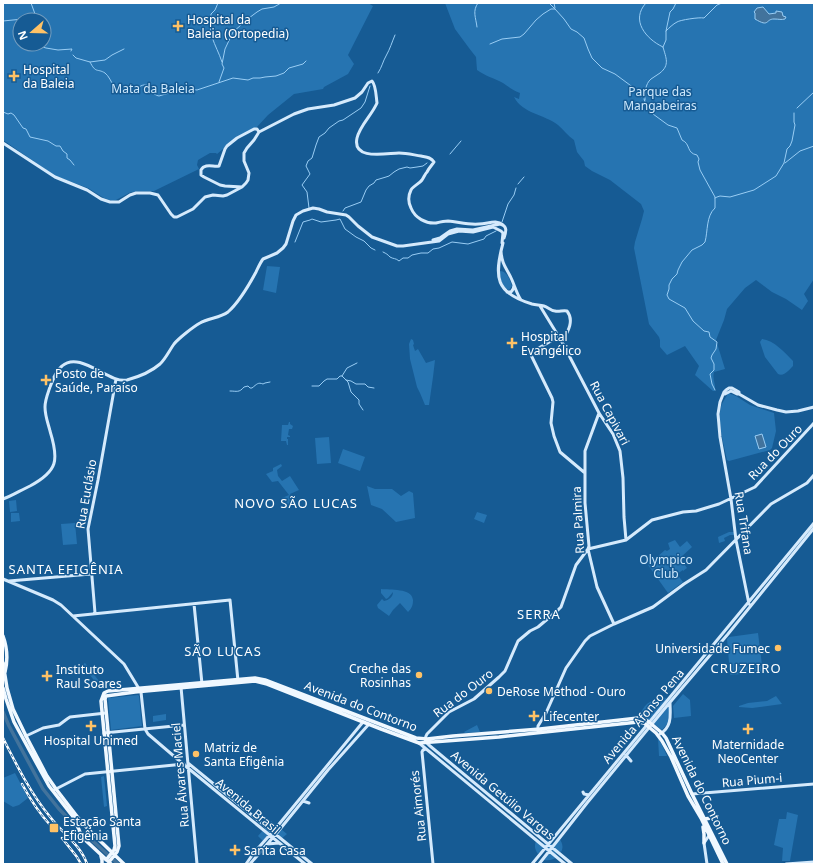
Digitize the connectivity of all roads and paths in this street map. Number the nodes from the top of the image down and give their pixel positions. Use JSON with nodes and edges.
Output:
{"nodes":[{"id":1,"x":259,"y":132,"type":"junction"},
{"id":2,"x":3,"y":143,"type":"edge"},
{"id":3,"x":242,"y":187,"type":"junction"},
{"id":4,"x":492,"y":225,"type":"junction"},
{"id":5,"x":498,"y":229,"type":"junction"},
{"id":6,"x":506,"y":229,"type":"junction"},
{"id":7,"x":504,"y":234,"type":"junction"},
{"id":8,"x":501,"y":249,"type":"junction"},
{"id":9,"x":507,"y":272,"type":"junction"},
{"id":10,"x":498,"y":273,"type":"junction"},
{"id":11,"x":514,"y":284,"type":"junction"},
{"id":12,"x":507,"y":292,"type":"junction"},
{"id":13,"x":522,"y":300,"type":"junction"},
{"id":14,"x":540,"y":306,"type":"junction"},
{"id":15,"x":553,"y":311,"type":"junction"},
{"id":16,"x":547,"y":317,"type":"junction"},
{"id":17,"x":558,"y":337,"type":"junction"},
{"id":18,"x":562,"y":342,"type":"junction"},
{"id":19,"x":116,"y":379,"type":"junction"},
{"id":20,"x":814,"y":407,"type":"edge"},
{"id":21,"x":600,"y":413,"type":"junction"},
{"id":22,"x":814,"y":423,"type":"edge"},
{"id":23,"x":585,"y":473,"type":"junction"},
{"id":24,"x":814,"y":475,"type":"edge"},
{"id":25,"x":3,"y":499,"type":"edge"},
{"id":26,"x":731,"y":499,"type":"junction"},
{"id":27,"x":814,"y":523,"type":"edge"},
{"id":28,"x":814,"y":528,"type":"edge"},
{"id":29,"x":626,"y":540,"type":"junction"},
{"id":30,"x":736,"y":540,"type":"junction"},
{"id":31,"x":588,"y":549,"type":"junction"},
{"id":32,"x":91,"y":574,"type":"junction"},
{"id":33,"x":772,"y":576,"type":"junction"},
{"id":34,"x":3,"y":580,"type":"edge"},
{"id":35,"x":17,"y":580,"type":"junction"},
{"id":36,"x":7,"y":581,"type":"junction"},
{"id":37,"x":740,"y":581,"type":"dead end"},
{"id":38,"x":745,"y":583,"type":"junction"},
{"id":39,"x":17,"y":585,"type":"junction"},
{"id":40,"x":748,"y":603,"type":"junction"},
{"id":41,"x":194,"y":604,"type":"junction"},
{"id":42,"x":750,"y":607,"type":"junction"},
{"id":43,"x":95,"y":614,"type":"junction"},
{"id":44,"x":73,"y":616,"type":"junction"},
{"id":45,"x":614,"y":624,"type":"junction"},
{"id":46,"x":3,"y":632,"type":"edge"},
{"id":47,"x":3,"y":636,"type":"edge"},
{"id":48,"x":3,"y":663,"type":"edge"},
{"id":49,"x":5,"y":675,"type":"junction"},
{"id":50,"x":238,"y":681,"type":"junction"},
{"id":51,"x":202,"y":685,"type":"junction"},
{"id":52,"x":181,"y":687,"type":"junction"},
{"id":53,"x":3,"y":688,"type":"edge"},
{"id":54,"x":140,"y":690,"type":"junction"},
{"id":55,"x":672,"y":696,"type":"junction"},
{"id":56,"x":670,"y":702,"type":"junction"},
{"id":57,"x":104,"y":713,"type":"junction"},
{"id":58,"x":363,"y":722,"type":"junction"},
{"id":59,"x":369,"y":724,"type":"junction"},
{"id":60,"x":377,"y":724,"type":"junction"},
{"id":61,"x":184,"y":725,"type":"junction"},
{"id":62,"x":649,"y":725,"type":"junction"},
{"id":63,"x":145,"y":729,"type":"junction"},
{"id":64,"x":538,"y":731,"type":"junction"},
{"id":65,"x":20,"y":733,"type":"junction"},
{"id":66,"x":106,"y":733,"type":"junction"},
{"id":67,"x":661,"y":735,"type":"junction"},
{"id":68,"x":26,"y":736,"type":"junction"},
{"id":69,"x":425,"y":741,"type":"junction"},
{"id":70,"x":419,"y":743,"type":"junction"},
{"id":71,"x":345,"y":744,"type":"junction"},
{"id":72,"x":426,"y":749,"type":"junction"},
{"id":73,"x":342,"y":754,"type":"junction"},
{"id":74,"x":626,"y":755,"type":"junction"},
{"id":75,"x":631,"y":761,"type":"dead end"},
{"id":76,"x":188,"y":762,"type":"junction"},
{"id":77,"x":183,"y":764,"type":"junction"},
{"id":78,"x":188,"y":768,"type":"junction"},
{"id":79,"x":327,"y":768,"type":"junction"},
{"id":80,"x":457,"y":770,"type":"junction"},
{"id":81,"x":110,"y":771,"type":"junction"},
{"id":82,"x":458,"y":775,"type":"junction"},
{"id":83,"x":465,"y":776,"type":"junction"},
{"id":84,"x":466,"y":782,"type":"junction"},
{"id":85,"x":814,"y":784,"type":"edge"},
{"id":86,"x":54,"y":790,"type":"junction"},
{"id":87,"x":583,"y":792,"type":"dead end"},
{"id":88,"x":692,"y":794,"type":"junction"},
{"id":89,"x":589,"y":795,"type":"junction"},
{"id":90,"x":303,"y":800,"type":"junction"},
{"id":91,"x":309,"y":802,"type":"dead end"},
{"id":92,"x":114,"y":810,"type":"junction"},
{"id":93,"x":703,"y":818,"type":"junction"},
{"id":94,"x":712,"y":818,"type":"dead end"},
{"id":95,"x":89,"y":830,"type":"junction"},
{"id":96,"x":274,"y":833,"type":"junction"},
{"id":97,"x":710,"y":834,"type":"junction"},
{"id":98,"x":269,"y":835,"type":"junction"},
{"id":99,"x":82,"y":837,"type":"junction"},
{"id":100,"x":273,"y":838,"type":"junction"},
{"id":101,"x":115,"y":843,"type":"junction"},
{"id":102,"x":279,"y":843,"type":"junction"},
{"id":103,"x":704,"y":843,"type":"junction"},
{"id":104,"x":267,"y":844,"type":"junction"},
{"id":105,"x":106,"y":846,"type":"junction"},
{"id":106,"x":547,"y":846,"type":"junction"},
{"id":107,"x":551,"y":849,"type":"junction"},
{"id":108,"x":98,"y":852,"type":"junction"},
{"id":109,"x":113,"y":854,"type":"junction"},
{"id":110,"x":255,"y":855,"type":"junction"},
{"id":111,"x":109,"y":861,"type":"edge"},
{"id":112,"x":814,"y":862,"type":"edge"},
{"id":113,"x":102,"y":864,"type":"edge"},
{"id":114,"x":124,"y":864,"type":"edge"},
{"id":115,"x":197,"y":864,"type":"edge"},
{"id":116,"x":246,"y":864,"type":"edge"},
{"id":117,"x":250,"y":864,"type":"edge"},
{"id":118,"x":305,"y":864,"type":"edge"},
{"id":119,"x":312,"y":864,"type":"edge"},
{"id":120,"x":433,"y":864,"type":"edge"},
{"id":121,"x":532,"y":864,"type":"edge"},
{"id":122,"x":539,"y":864,"type":"edge"},
{"id":123,"x":565,"y":864,"type":"edge"},
{"id":124,"x":572,"y":864,"type":"edge"},
{"id":125,"x":707,"y":864,"type":"edge"},
{"id":126,"x":723,"y":864,"type":"edge"},
{"id":127,"x":728,"y":864,"type":"edge"},
{"id":128,"x":786,"y":864,"type":"edge"}],
"edges":[{"from":1,"to":3,"type":"street"},
{"from":1,"to":3,"type":"street"},
{"from":1,"to":4,"type":"street"},
{"from":2,"to":3,"type":"street"},
{"from":4,"to":5,"type":"street"},
{"from":4,"to":6,"type":"street"},
{"from":4,"to":19,"type":"street"},
{"from":5,"to":6,"type":"street"},
{"from":5,"to":7,"type":"street"},
{"from":6,"to":7,"type":"street"},
{"from":7,"to":8,"type":"street"},
{"from":8,"to":9,"type":"street"},
{"from":8,"to":10,"type":"street"},
{"from":9,"to":10,"type":"street"},
{"from":9,"to":11,"type":"street"},
{"from":10,"to":12,"type":"street"},
{"from":11,"to":12,"type":"street"},
{"from":11,"to":13,"type":"street"},
{"from":12,"to":13,"type":"street"},
{"from":13,"to":14,"type":"street"},
{"from":14,"to":15,"type":"street"},
{"from":14,"to":16,"type":"street","name":"Rua Capivari"},
{"from":15,"to":16,"type":"street"},
{"from":15,"to":18,"type":"street"},
{"from":16,"to":17,"type":"street","name":"Rua Capivari"},
{"from":17,"to":18,"type":"street","name":"Rua Capivari"},
{"from":17,"to":23,"type":"street"},
{"from":18,"to":21,"type":"street","name":"Rua Capivari"},
{"from":19,"to":25,"type":"street"},
{"from":19,"to":32,"type":"street","name":"Rua Euclásio"},
{"from":20,"to":26,"type":"street","name":"Rua Trifana"},
{"from":21,"to":23,"type":"street","name":"Rua Palmira"},
{"from":21,"to":29,"type":"street","name":"Rua Capivari"},
{"from":22,"to":26,"type":"street","name":"Rua do Ouro"},
{"from":23,"to":31,"type":"street","name":"Rua Palmira"},
{"from":24,"to":30,"type":"street"},
{"from":26,"to":29,"type":"street","name":"Rua do Ouro"},
{"from":26,"to":30,"type":"street","name":"Rua Trifana"},
{"from":27,"to":33,"type":"street","name":"Avenida Afonso Pena"},
{"from":28,"to":33,"type":"street","name":"Avenida Afonso Pena"},
{"from":29,"to":31,"type":"street","name":"Rua do Ouro"},
{"from":30,"to":38,"type":"street","name":"Rua Trifana"},
{"from":30,"to":45,"type":"street"},
{"from":31,"to":45,"type":"street","name":"Rua Palmira"},
{"from":31,"to":69,"type":"street","name":"Rua do Ouro"},
{"from":32,"to":35,"type":"street"},
{"from":32,"to":43,"type":"street","name":"Rua Euclásio"},
{"from":33,"to":40,"type":"street","name":"Avenida Afonso Pena"},
{"from":33,"to":42,"type":"street","name":"Avenida Afonso Pena"},
{"from":34,"to":36,"type":"street"},
{"from":35,"to":36,"type":"street"},
{"from":35,"to":39,"type":"street"},
{"from":36,"to":39,"type":"street"},
{"from":37,"to":38,"type":"street"},
{"from":38,"to":40,"type":"street","name":"Rua Trifana"},
{"from":39,"to":44,"type":"street"},
{"from":40,"to":42,"type":"street","name":"Rua Trifana"},
{"from":40,"to":55,"type":"street","name":"Avenida Afonso Pena"},
{"from":41,"to":43,"type":"street"},
{"from":41,"to":50,"type":"street"},
{"from":41,"to":51,"type":"street"},
{"from":42,"to":56,"type":"street","name":"Avenida Afonso Pena"},
{"from":43,"to":44,"type":"street"},
{"from":44,"to":54,"type":"street"},
{"from":45,"to":64,"type":"street"},
{"from":46,"to":47,"type":"main road"},
{"from":47,"to":49,"type":"main road"},
{"from":48,"to":49,"type":"main road"},
{"from":49,"to":68,"type":"main road"},
{"from":50,"to":51,"type":"main road","name":"Avenida do Contorno"},
{"from":50,"to":58,"type":"main road","name":"Avenida do Contorno"},
{"from":50,"to":60,"type":"main road","name":"Avenida do Contorno"},
{"from":51,"to":52,"type":"main road","name":"Avenida do Contorno"},
{"from":52,"to":54,"type":"main road","name":"Avenida do Contorno"},
{"from":52,"to":61,"type":"street","name":"Rua Álvares Maciel"},
{"from":53,"to":65,"type":"main road"},
{"from":54,"to":57,"type":"main road","name":"Avenida do Contorno"},
{"from":54,"to":63,"type":"street"},
{"from":55,"to":56,"type":"street"},
{"from":55,"to":62,"type":"street","name":"Avenida Afonso Pena"},
{"from":56,"to":62,"type":"street","name":"Avenida Afonso Pena"},
{"from":56,"to":67,"type":"street"},
{"from":57,"to":66,"type":"main road","name":"Avenida do Contorno"},
{"from":57,"to":68,"type":"street"},
{"from":58,"to":59,"type":"main road","name":"Avenida do Contorno"},
{"from":58,"to":60,"type":"main road"},
{"from":58,"to":71,"type":"street"},
{"from":59,"to":70,"type":"main road","name":"Avenida do Contorno"},
{"from":59,"to":73,"type":"street"},
{"from":60,"to":69,"type":"main road","name":"Avenida do Contorno"},
{"from":61,"to":63,"type":"street"},
{"from":61,"to":76,"type":"street","name":"Rua Álvares Maciel"},
{"from":62,"to":64,"type":"main road","name":"Avenida do Contorno"},
{"from":62,"to":67,"type":"main road","name":"Avenida do Contorno"},
{"from":62,"to":74,"type":"street","name":"Avenida Afonso Pena"},
{"from":62,"to":89,"type":"street","name":"Avenida Afonso Pena"},
{"from":63,"to":66,"type":"street"},
{"from":63,"to":77,"type":"street","name":"Avenida Brasil"},
{"from":64,"to":69,"type":"main road","name":"Avenida do Contorno"},
{"from":65,"to":68,"type":"main road"},
{"from":65,"to":86,"type":"main road"},
{"from":66,"to":81,"type":"main road","name":"Avenida do Contorno"},
{"from":67,"to":88,"type":"main road","name":"Avenida do Contorno"},
{"from":67,"to":93,"type":"main road","name":"Avenida do Contorno"},
{"from":68,"to":86,"type":"main road"},
{"from":69,"to":70,"type":"main road","name":"Avenida do Contorno"},
{"from":69,"to":80,"type":"street","name":"Avenida Getúlio Vargas"},
{"from":70,"to":72,"type":"street","name":"Avenida Getúlio Vargas"},
{"from":71,"to":73,"type":"street"},
{"from":71,"to":79,"type":"street"},
{"from":72,"to":82,"type":"street","name":"Avenida Getúlio Vargas"},
{"from":72,"to":120,"type":"street","name":"Rua Aimorés"},
{"from":73,"to":79,"type":"street"},
{"from":74,"to":75,"type":"street"},
{"from":74,"to":107,"type":"street","name":"Avenida Afonso Pena"},
{"from":76,"to":77,"type":"street"},
{"from":76,"to":78,"type":"street","name":"Rua Álvares Maciel"},
{"from":76,"to":96,"type":"street","name":"Avenida Brasil"},
{"from":77,"to":78,"type":"street","name":"Avenida Brasil"},
{"from":77,"to":81,"type":"street"},
{"from":78,"to":98,"type":"street","name":"Avenida Brasil"},
{"from":78,"to":115,"type":"street","name":"Rua Álvares Maciel"},
{"from":79,"to":90,"type":"street"},
{"from":79,"to":96,"type":"street"},
{"from":80,"to":82,"type":"street"},
{"from":80,"to":83,"type":"street","name":"Avenida Getúlio Vargas"},
{"from":81,"to":86,"type":"street"},
{"from":81,"to":92,"type":"main road","name":"Avenida do Contorno"},
{"from":82,"to":84,"type":"street","name":"Avenida Getúlio Vargas"},
{"from":83,"to":84,"type":"street"},
{"from":83,"to":106,"type":"street","name":"Avenida Getúlio Vargas"},
{"from":84,"to":106,"type":"street","name":"Avenida Getúlio Vargas"},
{"from":85,"to":88,"type":"street","name":"Rua Pium-i"},
{"from":86,"to":95,"type":"main road"},
{"from":86,"to":99,"type":"main road"},
{"from":87,"to":89,"type":"street"},
{"from":88,"to":93,"type":"main road","name":"Avenida do Contorno"},
{"from":89,"to":106,"type":"street","name":"Avenida Afonso Pena"},
{"from":90,"to":91,"type":"street"},
{"from":90,"to":96,"type":"street"},
{"from":92,"to":101,"type":"main road","name":"Avenida do Contorno"},
{"from":92,"to":109,"type":"main road","name":"Avenida do Contorno"},
{"from":93,"to":94,"type":"main road"},
{"from":93,"to":97,"type":"main road","name":"Avenida do Contorno"},
{"from":93,"to":103,"type":"main road"},
{"from":95,"to":99,"type":"main road"},
{"from":95,"to":105,"type":"main road"},
{"from":96,"to":98,"type":"street"},
{"from":96,"to":100,"type":"street"},
{"from":96,"to":119,"type":"street","name":"Avenida Brasil"},
{"from":97,"to":103,"type":"street"},
{"from":97,"to":126,"type":"main road","name":"Avenida do Contorno"},
{"from":97,"to":127,"type":"main road","name":"Avenida do Contorno"},
{"from":98,"to":100,"type":"street","name":"Avenida Brasil"},
{"from":98,"to":110,"type":"street"},
{"from":99,"to":108,"type":"main road"},
{"from":100,"to":102,"type":"street","name":"Avenida Brasil"},
{"from":100,"to":104,"type":"street"},
{"from":101,"to":105,"type":"main road"},
{"from":101,"to":109,"type":"main road","name":"Avenida do Contorno"},
{"from":102,"to":104,"type":"street"},
{"from":102,"to":118,"type":"street","name":"Avenida Brasil"},
{"from":103,"to":125,"type":"street"},
{"from":104,"to":110,"type":"street"},
{"from":105,"to":109,"type":"main road"},
{"from":106,"to":107,"type":"street","name":"Avenida Getúlio Vargas"},
{"from":106,"to":121,"type":"street","name":"Avenida Afonso Pena"},
{"from":107,"to":122,"type":"street","name":"Avenida Afonso Pena"},
{"from":107,"to":123,"type":"street","name":"Avenida Getúlio Vargas"},
{"from":107,"to":124,"type":"street","name":"Avenida Getúlio Vargas"},
{"from":108,"to":111,"type":"main road"},
{"from":108,"to":113,"type":"main road"},
{"from":109,"to":111,"type":"main road","name":"Avenida do Contorno"},
{"from":109,"to":114,"type":"main road"},
{"from":110,"to":116,"type":"street"},
{"from":110,"to":117,"type":"street"},
{"from":111,"to":113,"type":"street","name":"Avenida do Contorno"},
{"from":112,"to":128,"type":"street"}]}
